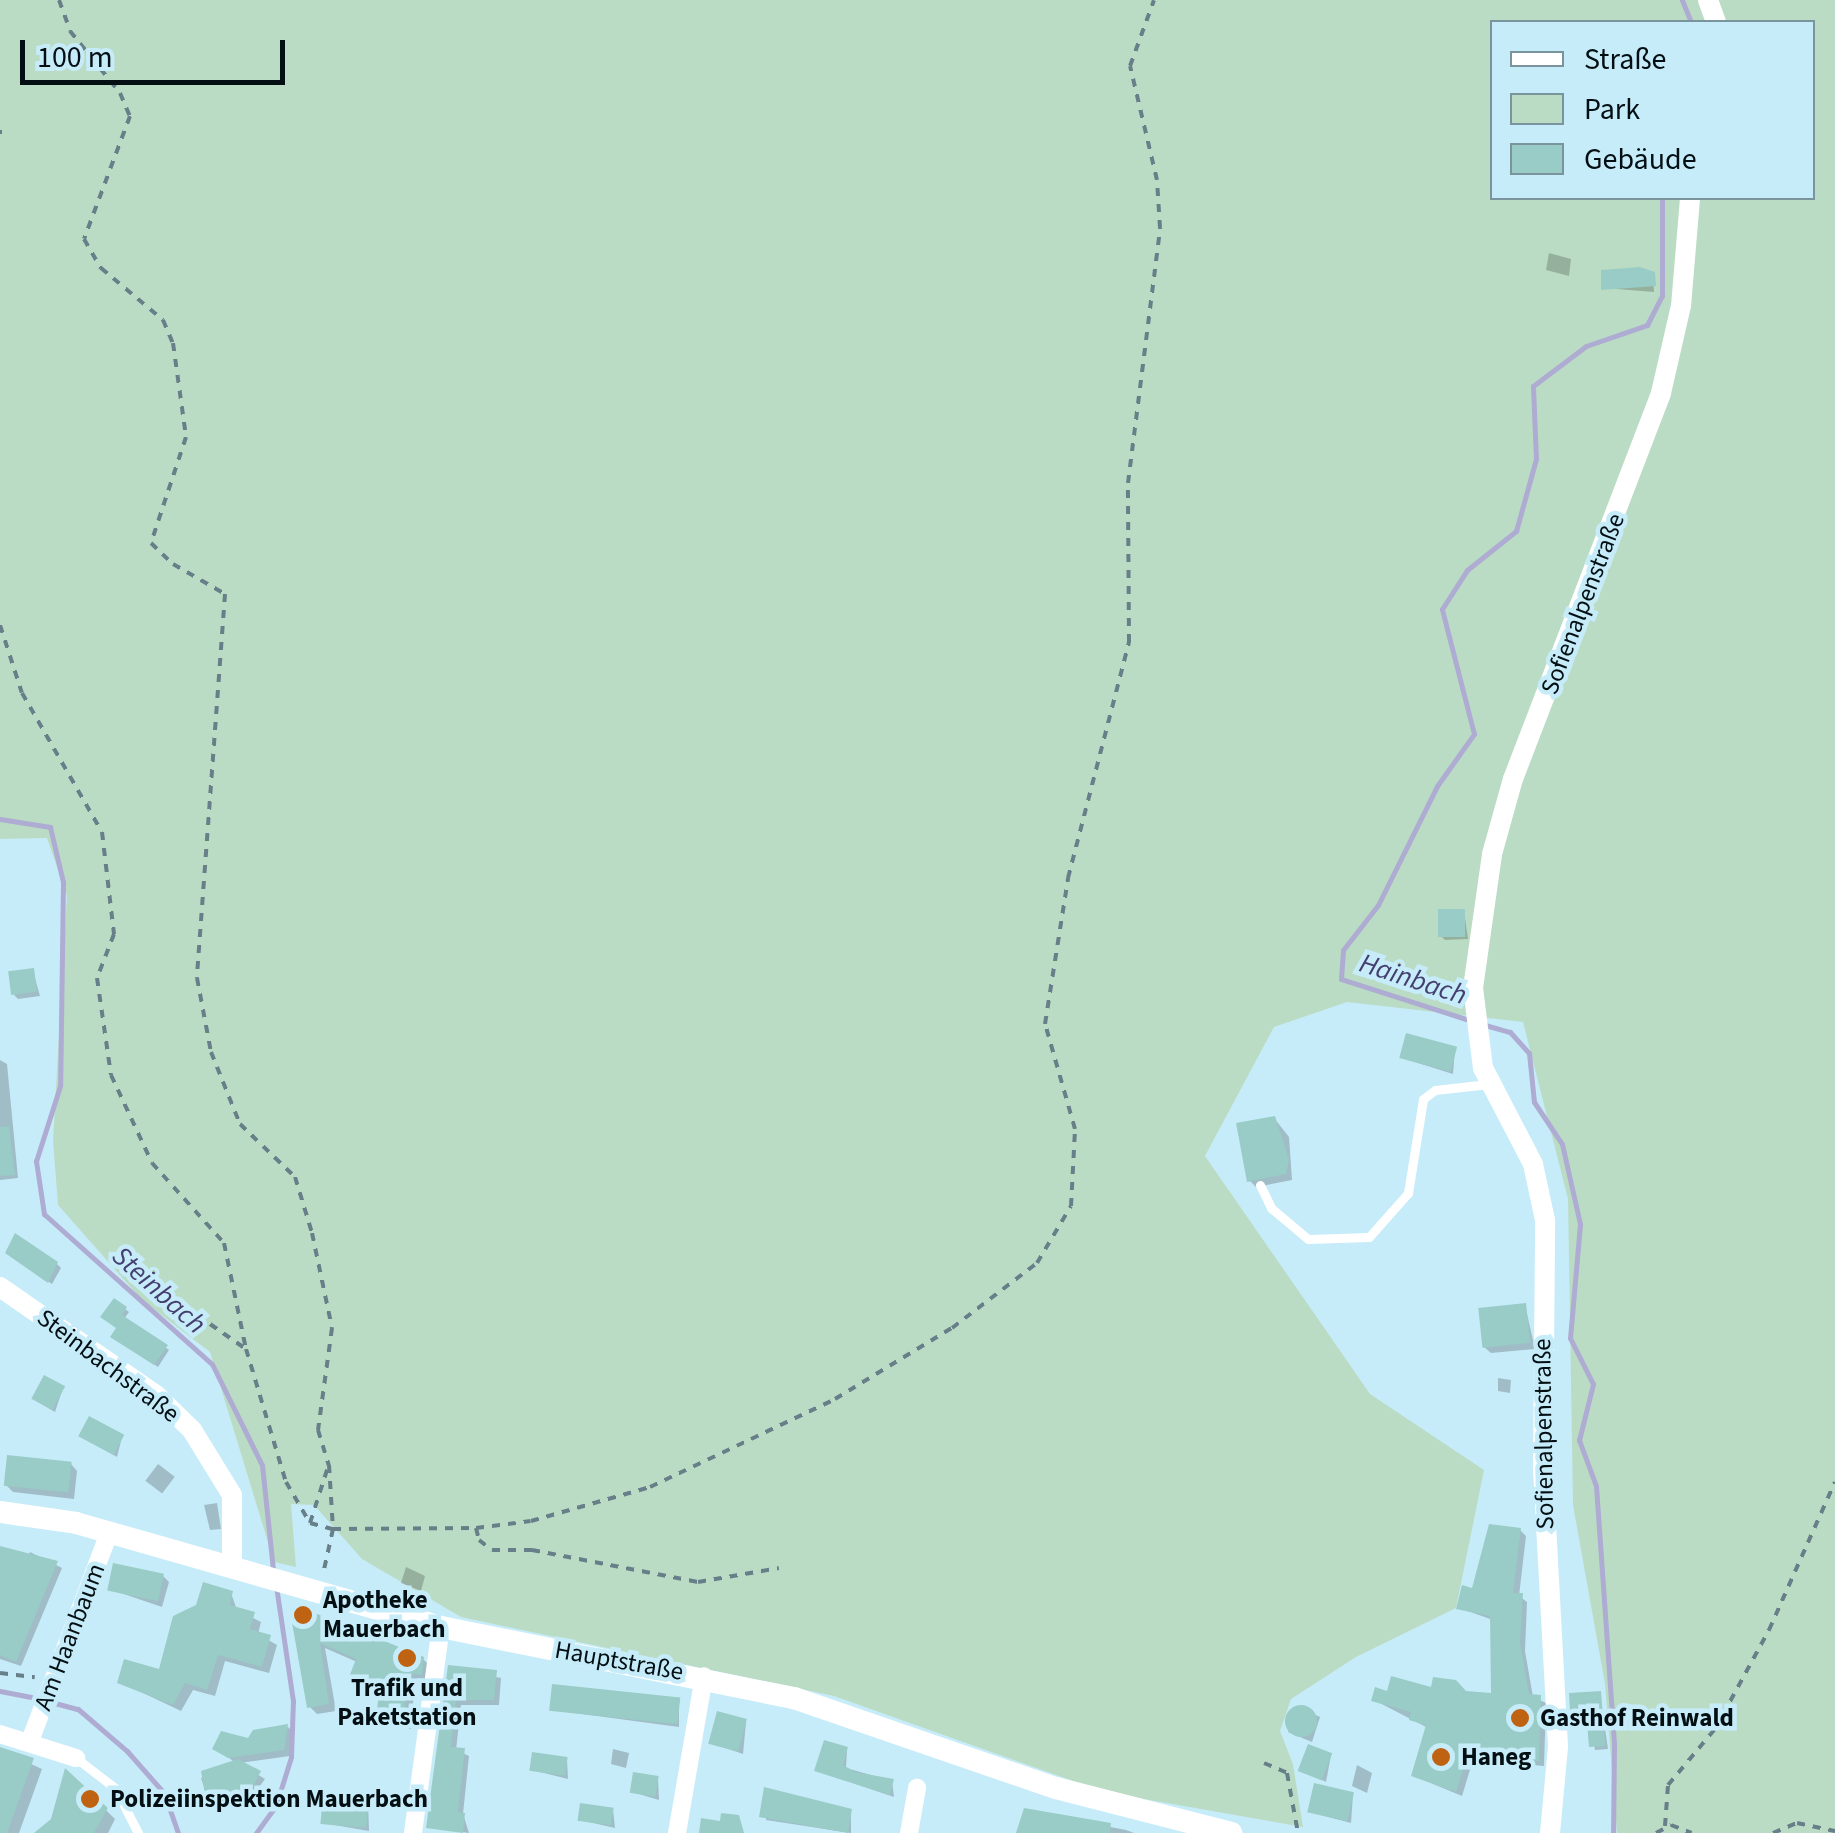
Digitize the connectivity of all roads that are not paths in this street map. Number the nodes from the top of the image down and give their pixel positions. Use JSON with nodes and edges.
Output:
{"nodes":[{"id":1,"x":1690,"y":200,"type":"edge"},
{"id":2,"x":1489,"y":1084,"type":"junction"},
{"id":3,"x":1260,"y":1185,"type":"dead end"},
{"id":4,"x":0,"y":1287,"type":"edge"},
{"id":5,"x":0,"y":1512,"type":"edge"},
{"id":6,"x":110,"y":1532,"type":"junction"},
{"id":7,"x":232,"y":1567,"type":"junction"},
{"id":8,"x":441,"y":1627,"type":"junction"},
{"id":9,"x":704,"y":1676,"type":"junction"},
{"id":10,"x":0,"y":1734,"type":"edge"},
{"id":11,"x":30,"y":1740,"type":"junction"},
{"id":12,"x":76,"y":1758,"type":"joint"},
{"id":13,"x":917,"y":1788,"type":"dead end"},
{"id":14,"x":1189,"y":1829,"type":"edge"},
{"id":15,"x":138,"y":1833,"type":"edge"},
{"id":16,"x":413,"y":1833,"type":"edge"},
{"id":17,"x":676,"y":1833,"type":"edge"},
{"id":18,"x":909,"y":1833,"type":"edge"},
{"id":19,"x":1231,"y":1833,"type":"edge"},
{"id":20,"x":1550,"y":1833,"type":"edge"}],
"edges":[{"from":1,"to":2,"type":"street","name":"Sofienalpenstraße"},
{"from":2,"to":3,"type":"lane"},
{"from":2,"to":20,"type":"street","name":"Sofienalpenstraße"},
{"from":4,"to":7,"type":"street","name":"Steinbachstraße"},
{"from":5,"to":6,"type":"main road","name":"Hauptstraße"},
{"from":6,"to":7,"type":"main road","name":"Hauptstraße"},
{"from":6,"to":11,"type":"street","name":"Am Haanbaum"},
{"from":7,"to":8,"type":"main road","name":"Hauptstraße"},
{"from":8,"to":9,"type":"main road","name":"Hauptstraße"},
{"from":8,"to":16,"type":"street"},
{"from":9,"to":14,"type":"main road","name":"Hauptstraße"},
{"from":9,"to":17,"type":"street"},
{"from":10,"to":11,"type":"street","name":"Am Haanbaum"},
{"from":11,"to":12,"type":"street","name":"Am Haanbaum"},
{"from":12,"to":15,"type":"lane"},
{"from":13,"to":18,"type":"street"},
{"from":14,"to":19,"type":"main road","name":"Hauptstraße"}]}
